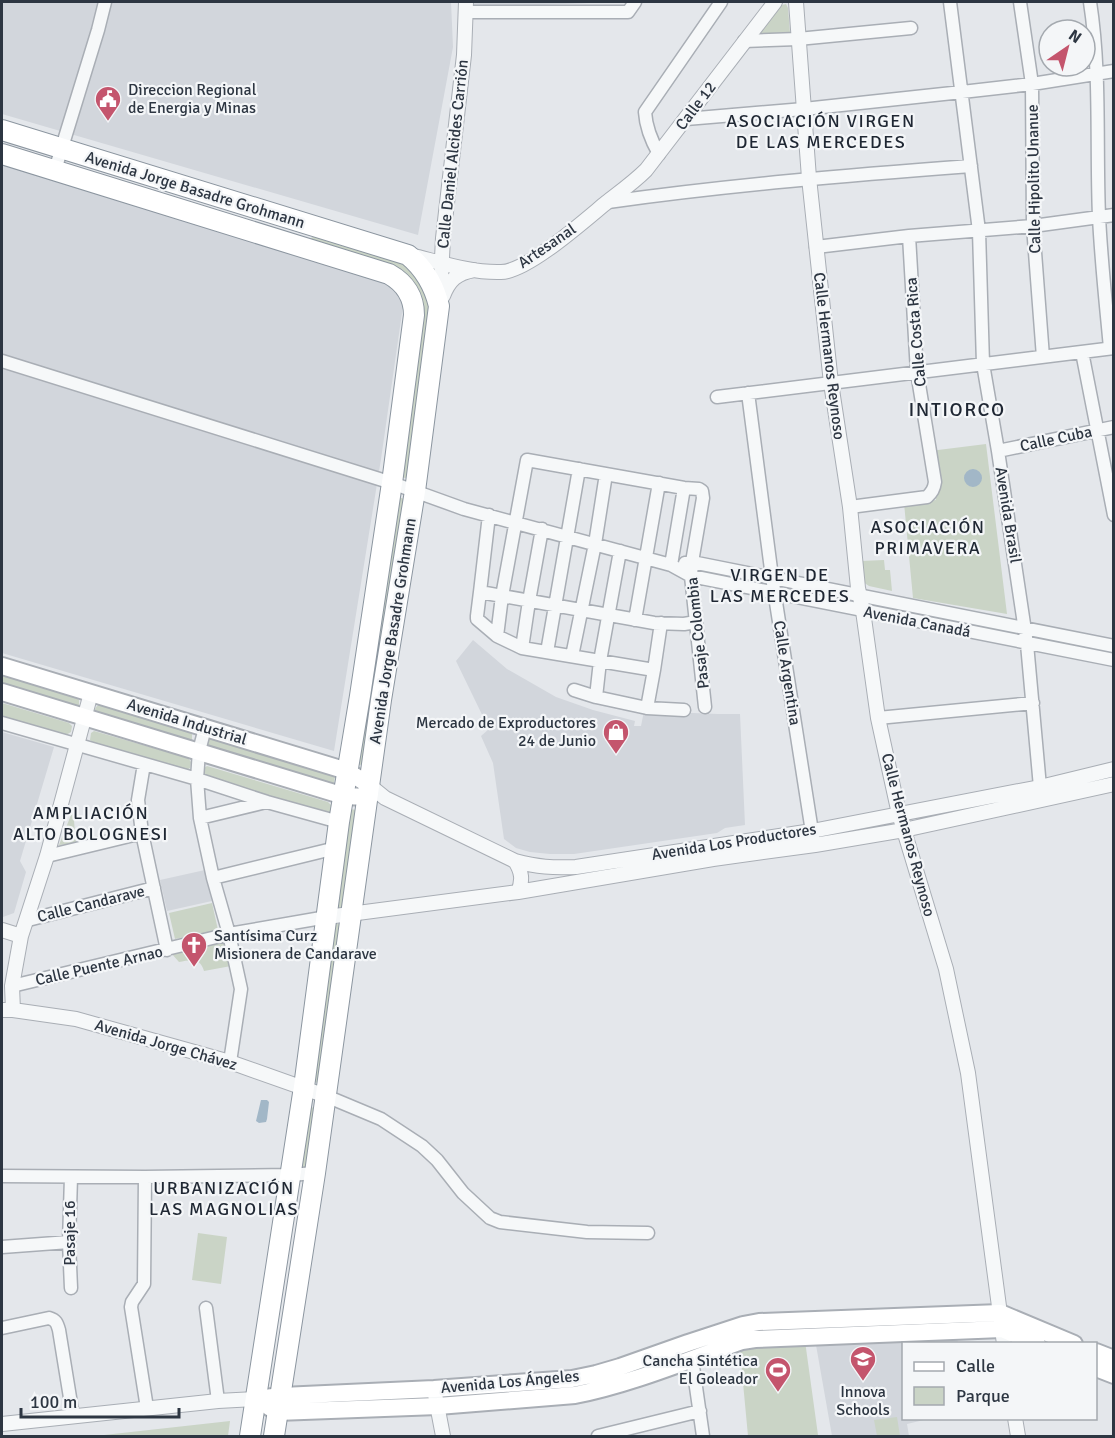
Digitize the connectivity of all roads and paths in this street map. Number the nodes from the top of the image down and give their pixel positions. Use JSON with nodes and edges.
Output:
{"nodes":[{"id":1,"x":105,"y":2,"type":"edge"},
{"id":2,"x":721,"y":2,"type":"edge"},
{"id":3,"x":775,"y":2,"type":"edge"},
{"id":4,"x":796,"y":2,"type":"edge"},
{"id":5,"x":950,"y":2,"type":"edge"},
{"id":6,"x":1020,"y":2,"type":"edge"},
{"id":7,"x":1090,"y":2,"type":"edge"},
{"id":8,"x":466,"y":7,"type":"edge"},
{"id":9,"x":631,"y":7,"type":"edge"},
{"id":10,"x":1092,"y":18,"type":"edge"},
{"id":11,"x":911,"y":28,"type":"dead end"},
{"id":12,"x":798,"y":39,"type":"junction"},
{"id":13,"x":744,"y":41,"type":"junction"},
{"id":14,"x":1113,"y":71,"type":"edge"},
{"id":15,"x":1097,"y":73,"type":"joint"},
{"id":16,"x":1067,"y":78,"type":"edge"},
{"id":17,"x":1032,"y":84,"type":"junction"},
{"id":18,"x":962,"y":92,"type":"junction"},
{"id":19,"x":804,"y":109,"type":"junction"},
{"id":20,"x":686,"y":119,"type":"junction"},
{"id":21,"x":2,"y":130,"type":"edge"},
{"id":22,"x":62,"y":148,"type":"junction"},
{"id":23,"x":2,"y":154,"type":"edge"},
{"id":24,"x":658,"y":154,"type":"junction"},
{"id":25,"x":971,"y":166,"type":"junction"},
{"id":26,"x":55,"y":170,"type":"junction"},
{"id":27,"x":809,"y":178,"type":"junction"},
{"id":28,"x":608,"y":202,"type":"junction"},
{"id":29,"x":1113,"y":215,"type":"edge"},
{"id":30,"x":1099,"y":218,"type":"junction"},
{"id":31,"x":311,"y":226,"type":"junction"},
{"id":32,"x":1033,"y":226,"type":"junction"},
{"id":33,"x":979,"y":231,"type":"junction"},
{"id":34,"x":909,"y":236,"type":"junction"},
{"id":35,"x":443,"y":238,"type":"junction"},
{"id":36,"x":816,"y":247,"type":"junction"},
{"id":37,"x":305,"y":248,"type":"junction"},
{"id":38,"x":408,"y":255,"type":"junction"},
{"id":39,"x":442,"y":263,"type":"junction"},
{"id":40,"x":474,"y":270,"type":"junction"},
{"id":41,"x":439,"y":306,"type":"junction"},
{"id":42,"x":1112,"y":348,"type":"edge"},
{"id":43,"x":1082,"y":352,"type":"junction"},
{"id":44,"x":1043,"y":357,"type":"junction"},
{"id":45,"x":2,"y":361,"type":"edge"},
{"id":46,"x":983,"y":364,"type":"junction"},
{"id":47,"x":917,"y":372,"type":"junction"},
{"id":48,"x":831,"y":383,"type":"junction"},
{"id":49,"x":748,"y":393,"type":"junction"},
{"id":50,"x":717,"y":397,"type":"dead end"},
{"id":51,"x":1113,"y":427,"type":"edge"},
{"id":52,"x":1097,"y":430,"type":"junction"},
{"id":53,"x":998,"y":451,"type":"junction"},
{"id":54,"x":579,"y":469,"type":"junction"},
{"id":55,"x":606,"y":474,"type":"junction"},
{"id":56,"x":392,"y":483,"type":"junction"},
{"id":57,"x":659,"y":483,"type":"junction"},
{"id":58,"x":684,"y":488,"type":"junction"},
{"id":59,"x":415,"y":491,"type":"junction"},
{"id":60,"x":850,"y":507,"type":"junction"},
{"id":61,"x":489,"y":515,"type":"junction"},
{"id":62,"x":1113,"y":515,"type":"edge"},
{"id":63,"x":516,"y":522,"type":"junction"},
{"id":64,"x":542,"y":529,"type":"junction"},
{"id":65,"x":568,"y":536,"type":"junction"},
{"id":66,"x":595,"y":544,"type":"junction"},
{"id":67,"x":620,"y":551,"type":"junction"},
{"id":68,"x":646,"y":558,"type":"junction"},
{"id":69,"x":692,"y":562,"type":"junction"},
{"id":70,"x":671,"y":565,"type":"junction"},
{"id":71,"x":691,"y":576,"type":"junction"},
{"id":72,"x":772,"y":577,"type":"junction"},
{"id":73,"x":480,"y":592,"type":"junction"},
{"id":74,"x":775,"y":593,"type":"junction"},
{"id":75,"x":859,"y":594,"type":"junction"},
{"id":76,"x":502,"y":596,"type":"junction"},
{"id":77,"x":529,"y":601,"type":"junction"},
{"id":78,"x":555,"y":605,"type":"junction"},
{"id":79,"x":581,"y":610,"type":"junction"},
{"id":80,"x":863,"y":611,"type":"junction"},
{"id":81,"x":608,"y":615,"type":"junction"},
{"id":82,"x":634,"y":620,"type":"junction"},
{"id":83,"x":696,"y":622,"type":"junction"},
{"id":84,"x":661,"y":623,"type":"junction"},
{"id":85,"x":1025,"y":629,"type":"junction"},
{"id":86,"x":497,"y":636,"type":"junction"},
{"id":87,"x":1028,"y":644,"type":"junction"},
{"id":88,"x":1113,"y":646,"type":"edge"},
{"id":89,"x":522,"y":648,"type":"junction"},
{"id":90,"x":547,"y":652,"type":"junction"},
{"id":91,"x":572,"y":656,"type":"junction"},
{"id":92,"x":1113,"y":660,"type":"edge"},
{"id":93,"x":600,"y":661,"type":"junction"},
{"id":94,"x":2,"y":666,"type":"edge"},
{"id":95,"x":654,"y":670,"type":"junction"},
{"id":96,"x":574,"y":690,"type":"dead end"},
{"id":97,"x":2,"y":692,"type":"edge"},
{"id":98,"x":91,"y":693,"type":"junction"},
{"id":99,"x":360,"y":696,"type":"junction"},
{"id":100,"x":596,"y":697,"type":"junction"},
{"id":101,"x":381,"y":700,"type":"junction"},
{"id":102,"x":1033,"y":703,"type":"junction"},
{"id":103,"x":705,"y":707,"type":"dead end"},
{"id":104,"x":647,"y":708,"type":"junction"},
{"id":105,"x":684,"y":710,"type":"dead end"},
{"id":106,"x":85,"y":717,"type":"junction"},
{"id":107,"x":878,"y":718,"type":"junction"},
{"id":108,"x":2,"y":723,"type":"edge"},
{"id":109,"x":205,"y":728,"type":"junction"},
{"id":110,"x":77,"y":745,"type":"junction"},
{"id":111,"x":199,"y":752,"type":"junction"},
{"id":112,"x":144,"y":764,"type":"junction"},
{"id":113,"x":1113,"y":769,"type":"edge"},
{"id":114,"x":347,"y":771,"type":"junction"},
{"id":115,"x":197,"y":779,"type":"junction"},
{"id":116,"x":1113,"y":784,"type":"edge"},
{"id":117,"x":369,"y":791,"type":"junction"},
{"id":118,"x":1042,"y":793,"type":"junction"},
{"id":119,"x":344,"y":796,"type":"junction"},
{"id":120,"x":267,"y":802,"type":"junction"},
{"id":121,"x":899,"y":814,"type":"junction"},
{"id":122,"x":200,"y":818,"type":"junction"},
{"id":123,"x":339,"y":822,"type":"junction"},
{"id":124,"x":904,"y":830,"type":"junction"},
{"id":125,"x":142,"y":833,"type":"junction"},
{"id":126,"x":813,"y":838,"type":"junction"},
{"id":127,"x":336,"y":848,"type":"junction"},
{"id":128,"x":47,"y":856,"type":"junction"},
{"id":129,"x":516,"y":861,"type":"junction"},
{"id":130,"x":213,"y":878,"type":"junction"},
{"id":131,"x":154,"y":888,"type":"junction"},
{"id":132,"x":518,"y":892,"type":"junction"},
{"id":133,"x":352,"y":914,"type":"junction"},
{"id":134,"x":327,"y":917,"type":"junction"},
{"id":135,"x":28,"y":920,"type":"junction"},
{"id":136,"x":2,"y":930,"type":"edge"},
{"id":137,"x":230,"y":934,"type":"junction"},
{"id":138,"x":21,"y":936,"type":"junction"},
{"id":139,"x":167,"y":950,"type":"junction"},
{"id":140,"x":12,"y":986,"type":"junction"},
{"id":141,"x":7,"y":1010,"type":"edge"},
{"id":142,"x":230,"y":1062,"type":"junction"},
{"id":143,"x":304,"y":1087,"type":"junction"},
{"id":144,"x":326,"y":1095,"type":"junction"},
{"id":145,"x":315,"y":1173,"type":"junction"},
{"id":146,"x":290,"y":1175,"type":"junction"},
{"id":147,"x":2,"y":1176,"type":"edge"},
{"id":148,"x":71,"y":1177,"type":"junction"},
{"id":149,"x":145,"y":1177,"type":"junction"},
{"id":150,"x":648,"y":1233,"type":"dead end"},
{"id":151,"x":69,"y":1242,"type":"junction"},
{"id":152,"x":2,"y":1247,"type":"edge"},
{"id":153,"x":71,"y":1288,"type":"dead end"},
{"id":154,"x":206,"y":1308,"type":"dead end"},
{"id":155,"x":2,"y":1328,"type":"edge"},
{"id":156,"x":1002,"y":1328,"type":"edge"},
{"id":157,"x":731,"y":1337,"type":"junction"},
{"id":158,"x":1033,"y":1342,"type":"edge"},
{"id":159,"x":1065,"y":1342,"type":"edge"},
{"id":160,"x":1097,"y":1353,"type":"edge"},
{"id":161,"x":692,"y":1359,"type":"junction"},
{"id":162,"x":1113,"y":1359,"type":"edge"},
{"id":163,"x":1097,"y":1369,"type":"edge"},
{"id":164,"x":1113,"y":1375,"type":"edge"},
{"id":165,"x":434,"y":1389,"type":"junction"},
{"id":166,"x":255,"y":1399,"type":"junction"},
{"id":167,"x":218,"y":1401,"type":"junction"},
{"id":168,"x":279,"y":1404,"type":"junction"},
{"id":169,"x":438,"y":1406,"type":"junction"},
{"id":170,"x":147,"y":1408,"type":"junction"},
{"id":171,"x":700,"y":1411,"type":"junction"},
{"id":172,"x":73,"y":1416,"type":"junction"},
{"id":173,"x":1015,"y":1420,"type":"edge"},
{"id":174,"x":2,"y":1424,"type":"edge"},
{"id":175,"x":250,"y":1437,"type":"edge"},
{"id":176,"x":274,"y":1437,"type":"edge"},
{"id":177,"x":443,"y":1437,"type":"edge"},
{"id":178,"x":598,"y":1437,"type":"edge"},
{"id":179,"x":703,"y":1437,"type":"edge"},
{"id":180,"x":1018,"y":1437,"type":"edge"}],
"edges":[{"from":1,"to":22,"type":"street"},
{"from":2,"to":24,"type":"street"},
{"from":3,"to":13,"type":"street","name":"Calle 12"},
{"from":4,"to":12,"type":"street","name":"Calle Hermanos Reynoso"},
{"from":5,"to":18,"type":"street","name":"Avenida Brasil"},
{"from":6,"to":17,"type":"street","name":"Calle Hipolito Unanue"},
{"from":7,"to":10,"type":"street"},
{"from":8,"to":9,"type":"street"},
{"from":8,"to":35,"type":"street","name":"Calle Daniel Alcides Carrión"},
{"from":11,"to":12,"type":"street"},
{"from":12,"to":13,"type":"street"},
{"from":12,"to":19,"type":"street","name":"Calle Hermanos Reynoso"},
{"from":13,"to":20,"type":"street","name":"Calle 12"},
{"from":14,"to":15,"type":"street"},
{"from":15,"to":30,"type":"street"},
{"from":16,"to":17,"type":"street"},
{"from":17,"to":18,"type":"street"},
{"from":17,"to":32,"type":"street","name":"Calle Hipolito Unanue"},
{"from":18,"to":19,"type":"street"},
{"from":18,"to":25,"type":"street","name":"Avenida Brasil"},
{"from":19,"to":20,"type":"street"},
{"from":19,"to":27,"type":"street","name":"Calle Hermanos Reynoso"},
{"from":20,"to":24,"type":"street","name":"Calle 12"},
{"from":21,"to":22,"type":"highway","name":"Avenida Jorge Basadre Grohmann"},
{"from":22,"to":26,"type":"street"},
{"from":22,"to":31,"type":"highway","name":"Avenida Jorge Basadre Grohmann"},
{"from":23,"to":26,"type":"highway","name":"Avenida Jorge Basadre Grohmann"},
{"from":24,"to":28,"type":"street","name":"Calle 12"},
{"from":25,"to":27,"type":"street"},
{"from":25,"to":33,"type":"street","name":"Avenida Brasil"},
{"from":26,"to":37,"type":"highway","name":"Avenida Jorge Basadre Grohmann"},
{"from":27,"to":28,"type":"street"},
{"from":27,"to":36,"type":"street","name":"Calle Hermanos Reynoso"},
{"from":28,"to":40,"type":"street","name":"Artesanal"},
{"from":29,"to":30,"type":"street"},
{"from":30,"to":32,"type":"street"},
{"from":30,"to":42,"type":"street"},
{"from":31,"to":37,"type":"highway"},
{"from":31,"to":38,"type":"highway","name":"Avenida Jorge Basadre Grohmann"},
{"from":32,"to":33,"type":"street"},
{"from":32,"to":44,"type":"street","name":"Calle Hipolito Unanue"},
{"from":33,"to":34,"type":"street"},
{"from":33,"to":46,"type":"street","name":"Avenida Brasil"},
{"from":34,"to":36,"type":"street"},
{"from":34,"to":47,"type":"street","name":"Calle Costa Rica"},
{"from":35,"to":38,"type":"street"},
{"from":35,"to":39,"type":"street","name":"Calle Daniel Alcides Carrión"},
{"from":36,"to":48,"type":"street","name":"Calle Hermanos Reynoso"},
{"from":37,"to":56,"type":"highway","name":"Avenida Jorge Basadre Grohmann"},
{"from":38,"to":39,"type":"street","name":"Artesanal"},
{"from":38,"to":41,"type":"highway","name":"Avenida Jorge Basadre Grohmann"},
{"from":39,"to":40,"type":"street","name":"Artesanal"},
{"from":39,"to":41,"type":"street","name":"Calle Daniel Alcides Carrión"},
{"from":40,"to":41,"type":"street"},
{"from":41,"to":59,"type":"highway","name":"Avenida Jorge Basadre Grohmann"},
{"from":42,"to":43,"type":"street"},
{"from":43,"to":44,"type":"street"},
{"from":43,"to":52,"type":"street"},
{"from":44,"to":46,"type":"street"},
{"from":45,"to":56,"type":"street"},
{"from":46,"to":47,"type":"street"},
{"from":46,"to":53,"type":"street","name":"Avenida Brasil"},
{"from":47,"to":48,"type":"street"},
{"from":47,"to":60,"type":"street","name":"Calle Costa Rica"},
{"from":48,"to":49,"type":"street"},
{"from":48,"to":60,"type":"street","name":"Calle Hermanos Reynoso"},
{"from":49,"to":50,"type":"street"},
{"from":49,"to":72,"type":"street","name":"Calle Argentina"},
{"from":51,"to":52,"type":"street","name":"Calle Cuba"},
{"from":52,"to":53,"type":"street","name":"Calle Cuba"},
{"from":52,"to":62,"type":"street"},
{"from":53,"to":85,"type":"street","name":"Avenida Brasil"},
{"from":54,"to":55,"type":"street"},
{"from":54,"to":63,"type":"street"},
{"from":54,"to":65,"type":"street"},
{"from":55,"to":57,"type":"street"},
{"from":55,"to":66,"type":"street"},
{"from":56,"to":59,"type":"street"},
{"from":56,"to":99,"type":"highway","name":"Avenida Jorge Basadre Grohmann"},
{"from":57,"to":58,"type":"street"},
{"from":57,"to":68,"type":"street"},
{"from":58,"to":69,"type":"street","name":"Pasaje Colombia"},
{"from":58,"to":70,"type":"street"},
{"from":59,"to":61,"type":"street"},
{"from":59,"to":101,"type":"highway","name":"Avenida Jorge Basadre Grohmann"},
{"from":60,"to":75,"type":"street","name":"Calle Hermanos Reynoso"},
{"from":61,"to":63,"type":"street"},
{"from":61,"to":73,"type":"street"},
{"from":63,"to":64,"type":"street"},
{"from":63,"to":76,"type":"street"},
{"from":64,"to":65,"type":"street"},
{"from":64,"to":77,"type":"street"},
{"from":65,"to":66,"type":"street"},
{"from":65,"to":78,"type":"street"},
{"from":66,"to":67,"type":"street"},
{"from":66,"to":79,"type":"street"},
{"from":67,"to":68,"type":"street"},
{"from":67,"to":81,"type":"street"},
{"from":68,"to":70,"type":"street"},
{"from":68,"to":82,"type":"street"},
{"from":69,"to":70,"type":"street","name":"Avenida Canadá"},
{"from":69,"to":71,"type":"street","name":"Pasaje Colombia"},
{"from":69,"to":72,"type":"street","name":"Avenida Canadá"},
{"from":70,"to":71,"type":"street","name":"Avenida Canadá"},
{"from":71,"to":74,"type":"street","name":"Avenida Canadá"},
{"from":71,"to":83,"type":"street","name":"Pasaje Colombia"},
{"from":72,"to":74,"type":"street","name":"Calle Argentina"},
{"from":72,"to":75,"type":"street","name":"Avenida Canadá"},
{"from":73,"to":76,"type":"street"},
{"from":73,"to":86,"type":"street"},
{"from":74,"to":80,"type":"street","name":"Avenida Canadá"},
{"from":74,"to":126,"type":"street","name":"Calle Argentina"},
{"from":75,"to":80,"type":"street","name":"Calle Hermanos Reynoso"},
{"from":75,"to":85,"type":"street","name":"Avenida Canadá"},
{"from":76,"to":77,"type":"street"},
{"from":76,"to":86,"type":"street"},
{"from":77,"to":78,"type":"street"},
{"from":77,"to":89,"type":"street"},
{"from":78,"to":79,"type":"street"},
{"from":78,"to":90,"type":"street"},
{"from":79,"to":81,"type":"street"},
{"from":79,"to":91,"type":"street"},
{"from":80,"to":87,"type":"street","name":"Avenida Canadá"},
{"from":80,"to":107,"type":"street","name":"Calle Hermanos Reynoso"},
{"from":81,"to":82,"type":"street"},
{"from":81,"to":93,"type":"street"},
{"from":82,"to":84,"type":"street"},
{"from":83,"to":84,"type":"street"},
{"from":83,"to":103,"type":"street","name":"Pasaje Colombia"},
{"from":84,"to":95,"type":"street"},
{"from":85,"to":87,"type":"street","name":"Avenida Brasil"},
{"from":85,"to":88,"type":"street","name":"Avenida Canadá"},
{"from":86,"to":89,"type":"street"},
{"from":87,"to":92,"type":"street","name":"Avenida Canadá"},
{"from":87,"to":102,"type":"street","name":"Avenida Brasil"},
{"from":89,"to":90,"type":"street"},
{"from":90,"to":91,"type":"street"},
{"from":91,"to":93,"type":"street"},
{"from":93,"to":95,"type":"street"},
{"from":93,"to":100,"type":"street"},
{"from":94,"to":98,"type":"main road","name":"Avenida Industrial"},
{"from":95,"to":104,"type":"street"},
{"from":96,"to":100,"type":"street","name":"Pasaje Colombia"},
{"from":97,"to":106,"type":"main road","name":"Avenida Industrial"},
{"from":98,"to":106,"type":"street"},
{"from":98,"to":109,"type":"main road","name":"Avenida Industrial"},
{"from":99,"to":101,"type":"highway"},
{"from":99,"to":114,"type":"highway","name":"Avenida Jorge Basadre Grohmann"},
{"from":100,"to":104,"type":"street","name":"Pasaje Colombia"},
{"from":101,"to":117,"type":"highway","name":"Avenida Jorge Basadre Grohmann"},
{"from":102,"to":107,"type":"street"},
{"from":102,"to":118,"type":"street","name":"Avenida Brasil"},
{"from":104,"to":105,"type":"street","name":"Pasaje Colombia"},
{"from":106,"to":110,"type":"street"},
{"from":106,"to":111,"type":"main road","name":"Avenida Industrial"},
{"from":107,"to":121,"type":"street","name":"Calle Hermanos Reynoso"},
{"from":108,"to":110,"type":"street"},
{"from":109,"to":111,"type":"street"},
{"from":109,"to":114,"type":"main road","name":"Avenida Industrial"},
{"from":110,"to":112,"type":"street"},
{"from":110,"to":128,"type":"street"},
{"from":111,"to":115,"type":"street"},
{"from":111,"to":119,"type":"main road","name":"Avenida Industrial"},
{"from":112,"to":115,"type":"street"},
{"from":112,"to":125,"type":"street"},
{"from":113,"to":118,"type":"street","name":"Avenida Los Productores"},
{"from":114,"to":117,"type":"main road","name":"Avenida Industrial"},
{"from":114,"to":119,"type":"highway","name":"Avenida Jorge Basadre Grohmann"},
{"from":115,"to":120,"type":"street"},
{"from":115,"to":122,"type":"street"},
{"from":116,"to":118,"type":"street","name":"Avenida Los Productores"},
{"from":117,"to":119,"type":"main road","name":"Avenida Industrial"},
{"from":117,"to":129,"type":"street","name":"Avenida Los Productores"},
{"from":117,"to":133,"type":"highway","name":"Avenida Jorge Basadre Grohmann"},
{"from":118,"to":121,"type":"street","name":"Avenida Los Productores"},
{"from":118,"to":124,"type":"street","name":"Avenida Los Productores"},
{"from":119,"to":123,"type":"highway","name":"Avenida Jorge Basadre Grohmann"},
{"from":120,"to":122,"type":"street"},
{"from":120,"to":123,"type":"street"},
{"from":121,"to":124,"type":"street","name":"Calle Hermanos Reynoso"},
{"from":121,"to":126,"type":"street","name":"Avenida Los Productores"},
{"from":122,"to":130,"type":"street"},
{"from":123,"to":127,"type":"highway","name":"Avenida Jorge Basadre Grohmann"},
{"from":124,"to":126,"type":"street","name":"Avenida Los Productores"},
{"from":124,"to":156,"type":"street","name":"Calle Hermanos Reynoso"},
{"from":125,"to":128,"type":"street"},
{"from":125,"to":131,"type":"street"},
{"from":126,"to":129,"type":"street","name":"Avenida Los Productores"},
{"from":126,"to":132,"type":"street","name":"Avenida Los Productores"},
{"from":127,"to":130,"type":"street"},
{"from":127,"to":134,"type":"highway","name":"Avenida Jorge Basadre Grohmann"},
{"from":128,"to":135,"type":"street"},
{"from":129,"to":132,"type":"street"},
{"from":130,"to":137,"type":"street"},
{"from":131,"to":135,"type":"street","name":"Calle Candarave"},
{"from":131,"to":139,"type":"street"},
{"from":132,"to":133,"type":"street","name":"Avenida Los Productores"},
{"from":133,"to":134,"type":"street","name":"Avenida Los Productores"},
{"from":133,"to":144,"type":"highway","name":"Avenida Jorge Basadre Grohmann"},
{"from":134,"to":137,"type":"street","name":"Calle Puente Arnao"},
{"from":134,"to":143,"type":"highway","name":"Avenida Jorge Basadre Grohmann"},
{"from":135,"to":138,"type":"street"},
{"from":136,"to":138,"type":"street"},
{"from":137,"to":139,"type":"street","name":"Calle Puente Arnao"},
{"from":137,"to":142,"type":"street"},
{"from":138,"to":140,"type":"street"},
{"from":139,"to":140,"type":"street","name":"Calle Puente Arnao"},
{"from":140,"to":141,"type":"street"},
{"from":141,"to":142,"type":"street","name":"Avenida Jorge Chávez"},
{"from":142,"to":143,"type":"street","name":"Avenida Jorge Chávez"},
{"from":143,"to":144,"type":"street","name":"Avenida Jorge Chávez"},
{"from":143,"to":146,"type":"highway","name":"Avenida Jorge Basadre Grohmann"},
{"from":144,"to":145,"type":"highway","name":"Avenida Jorge Basadre Grohmann"},
{"from":144,"to":150,"type":"street"},
{"from":145,"to":146,"type":"street"},
{"from":145,"to":168,"type":"highway","name":"Avenida Jorge Basadre Grohmann"},
{"from":146,"to":149,"type":"street"},
{"from":146,"to":166,"type":"highway","name":"Avenida Jorge Basadre Grohmann"},
{"from":147,"to":148,"type":"street"},
{"from":148,"to":149,"type":"street"},
{"from":148,"to":151,"type":"street","name":"Pasaje 16"},
{"from":149,"to":170,"type":"street"},
{"from":151,"to":152,"type":"street"},
{"from":151,"to":153,"type":"street","name":"Pasaje 16"},
{"from":154,"to":167,"type":"street"},
{"from":155,"to":172,"type":"street"},
{"from":156,"to":157,"type":"main road","name":"Avenida Los Ángeles"},
{"from":156,"to":158,"type":"main road","name":"Avenida Los Ángeles"},
{"from":156,"to":159,"type":"main road","name":"Avenida Los Ángeles"},
{"from":157,"to":161,"type":"main road","name":"Avenida Los Ángeles"},
{"from":157,"to":165,"type":"main road","name":"Avenida Los Ángeles"},
{"from":160,"to":162,"type":"main road"},
{"from":161,"to":169,"type":"main road","name":"Avenida Los Ángeles"},
{"from":161,"to":171,"type":"street"},
{"from":163,"to":164,"type":"main road"},
{"from":165,"to":168,"type":"main road","name":"Avenida Los Ángeles"},
{"from":165,"to":169,"type":"street"},
{"from":166,"to":167,"type":"street","name":"Avenida Los Ángeles"},
{"from":166,"to":168,"type":"main road","name":"Avenida Los Ángeles"},
{"from":166,"to":175,"type":"highway","name":"Avenida Jorge Basadre Grohmann"},
{"from":167,"to":170,"type":"street","name":"Avenida Los Ángeles"},
{"from":168,"to":169,"type":"main road","name":"Avenida Los Ángeles"},
{"from":168,"to":176,"type":"highway","name":"Avenida Jorge Basadre Grohmann"},
{"from":169,"to":177,"type":"street"},
{"from":170,"to":172,"type":"street","name":"Avenida Los Ángeles"},
{"from":171,"to":178,"type":"street"},
{"from":171,"to":179,"type":"street"},
{"from":172,"to":174,"type":"street","name":"Avenida Los Ángeles"},
{"from":173,"to":180,"type":"street"}]}
